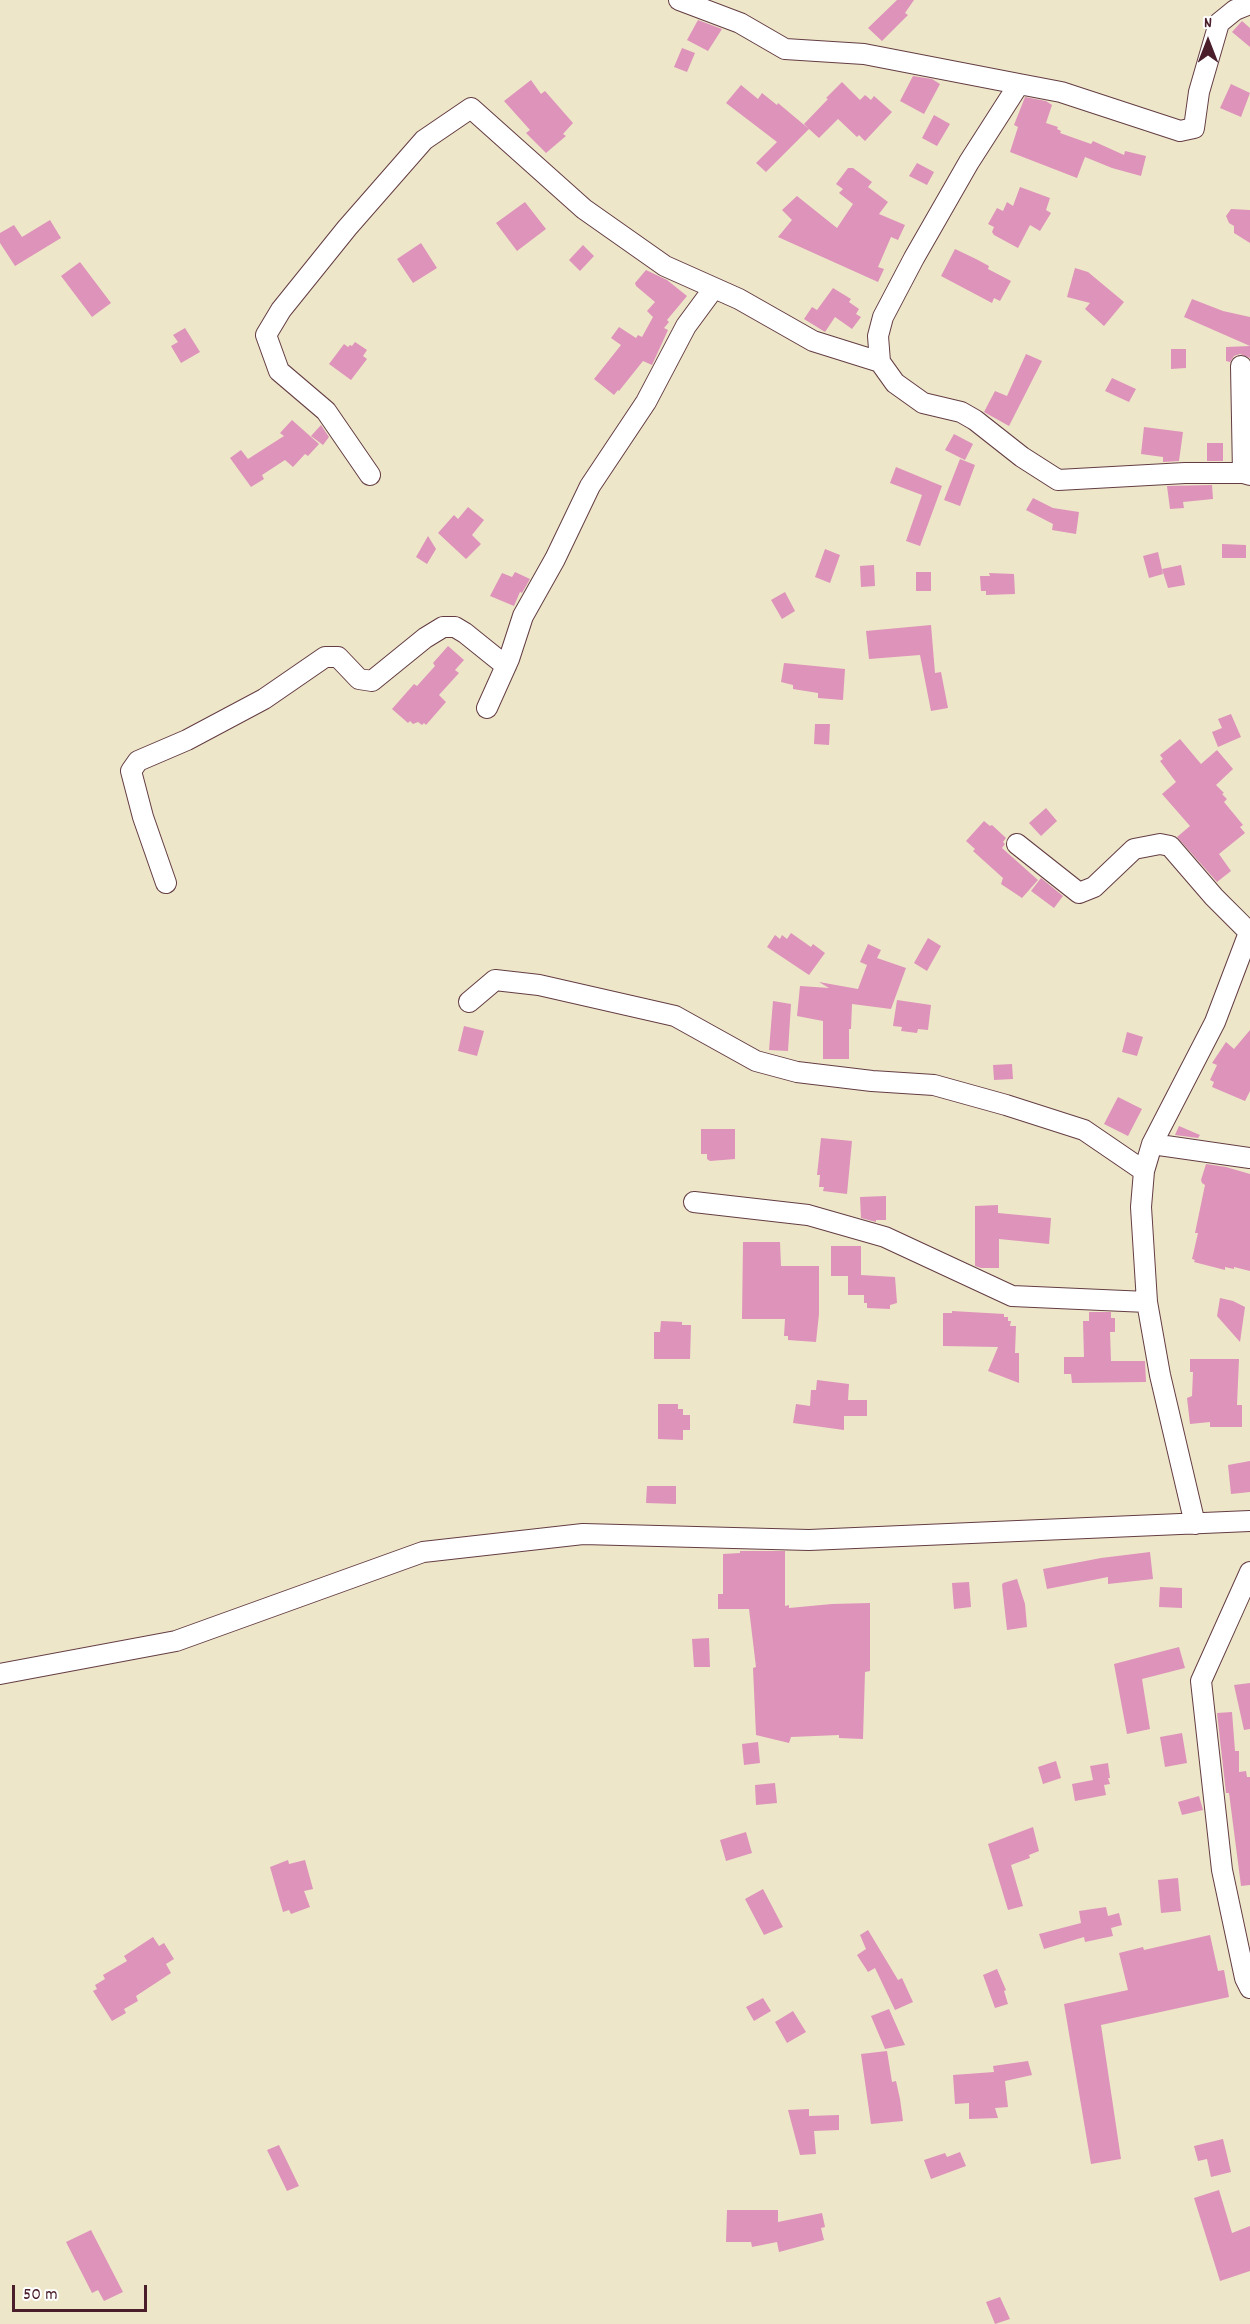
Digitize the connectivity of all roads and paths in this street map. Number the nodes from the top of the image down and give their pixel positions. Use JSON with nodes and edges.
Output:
{"nodes":[{"id":1,"x":679,"y":0,"type":"edge"},
{"id":2,"x":1250,"y":4,"type":"edge"},
{"id":3,"x":1020,"y":84,"type":"junction"},
{"id":4,"x":714,"y":288,"type":"junction"},
{"id":5,"x":880,"y":362,"type":"junction"},
{"id":6,"x":1241,"y":366,"type":"dead end"},
{"id":7,"x":1247,"y":474,"type":"edge"},
{"id":8,"x":370,"y":475,"type":"dead end"},
{"id":9,"x":506,"y":666,"type":"junction"},
{"id":10,"x":487,"y":708,"type":"dead end"},
{"id":11,"x":1017,"y":844,"type":"dead end"},
{"id":12,"x":165,"y":883,"type":"dead end"},
{"id":13,"x":1249,"y":931,"type":"edge"},
{"id":14,"x":469,"y":1002,"type":"dead end"},
{"id":15,"x":1152,"y":1144,"type":"junction"},
{"id":16,"x":1250,"y":1158,"type":"edge"},
{"id":17,"x":1144,"y":1171,"type":"junction"},
{"id":18,"x":694,"y":1202,"type":"dead end"},
{"id":19,"x":1147,"y":1302,"type":"junction"},
{"id":20,"x":1250,"y":1521,"type":"edge"},
{"id":21,"x":1195,"y":1524,"type":"junction"},
{"id":22,"x":1250,"y":1572,"type":"edge"},
{"id":23,"x":0,"y":1674,"type":"edge"},
{"id":24,"x":1250,"y":1988,"type":"edge"}],
"edges":[{"from":1,"to":3,"type":"street"},
{"from":2,"to":3,"type":"street"},
{"from":3,"to":5,"type":"street"},
{"from":4,"to":5,"type":"street"},
{"from":4,"to":8,"type":"street"},
{"from":4,"to":9,"type":"street"},
{"from":5,"to":7,"type":"street"},
{"from":6,"to":7,"type":"street"},
{"from":9,"to":10,"type":"street"},
{"from":9,"to":12,"type":"street"},
{"from":11,"to":13,"type":"street"},
{"from":13,"to":15,"type":"street"},
{"from":14,"to":17,"type":"street"},
{"from":15,"to":16,"type":"street"},
{"from":15,"to":17,"type":"street"},
{"from":17,"to":19,"type":"street"},
{"from":18,"to":19,"type":"street"},
{"from":19,"to":21,"type":"street"},
{"from":20,"to":21,"type":"street"},
{"from":21,"to":23,"type":"street"},
{"from":22,"to":24,"type":"street"}]}
